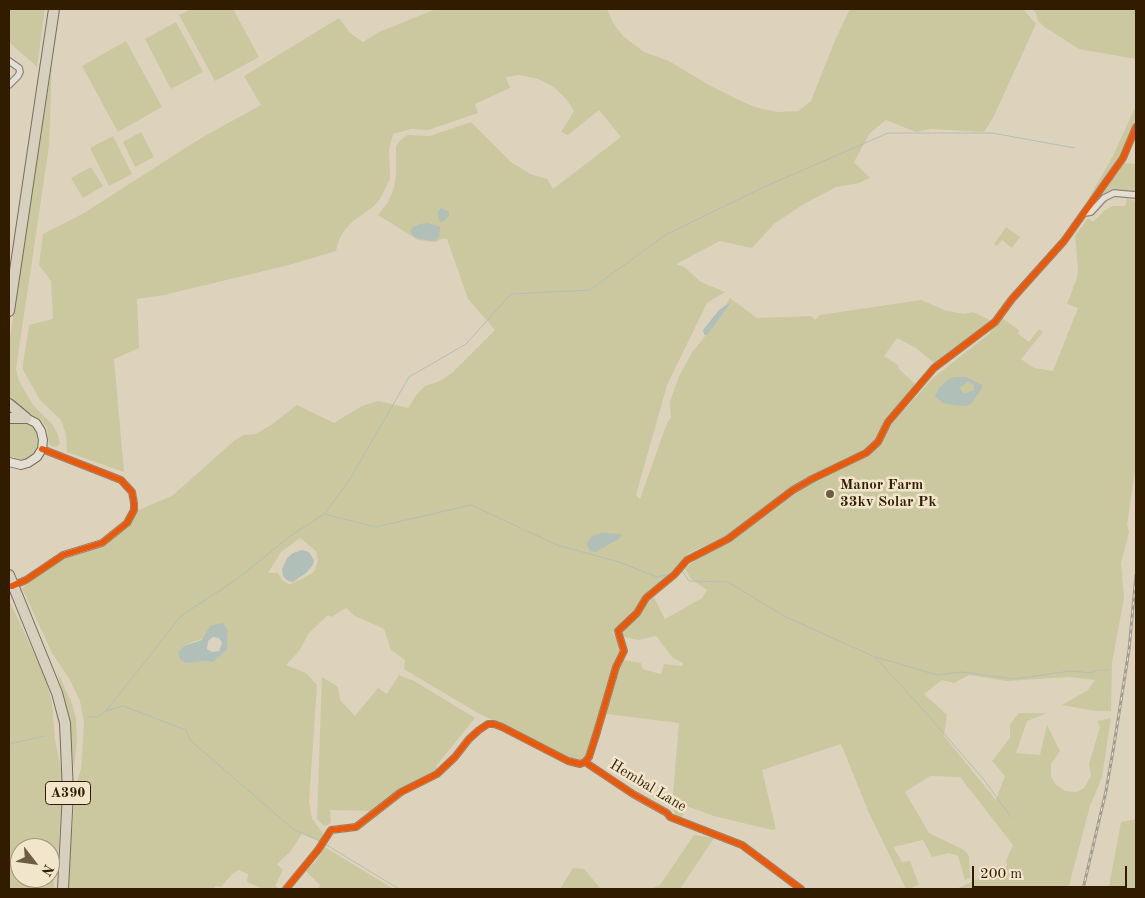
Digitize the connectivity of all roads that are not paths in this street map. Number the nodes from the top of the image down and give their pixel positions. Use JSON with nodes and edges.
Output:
{"nodes":[{"id":1,"x":54,"y":9,"type":"edge"},
{"id":2,"x":9,"y":61,"type":"edge"},
{"id":3,"x":9,"y":85,"type":"edge"},
{"id":4,"x":1136,"y":127,"type":"edge"},
{"id":5,"x":1136,"y":195,"type":"edge"},
{"id":6,"x":1085,"y":213,"type":"junction"},
{"id":7,"x":9,"y":311,"type":"edge"},
{"id":8,"x":9,"y":404,"type":"edge"},
{"id":9,"x":9,"y":418,"type":"edge"},
{"id":10,"x":26,"y":418,"type":"junction"},
{"id":11,"x":42,"y":449,"type":"junction"},
{"id":12,"x":9,"y":462,"type":"edge"},
{"id":13,"x":9,"y":575,"type":"edge"},
{"id":14,"x":11,"y":586,"type":"edge"},
{"id":15,"x":585,"y":762,"type":"junction"},
{"id":16,"x":63,"y":889,"type":"edge"},
{"id":17,"x":286,"y":889,"type":"edge"},
{"id":18,"x":801,"y":889,"type":"edge"}],
"edges":[{"from":1,"to":7,"type":"highway"},
{"from":2,"to":3,"type":"street"},
{"from":4,"to":6,"type":"street"},
{"from":5,"to":6,"type":"street"},
{"from":6,"to":15,"type":"street"},
{"from":8,"to":10,"type":"highway"},
{"from":9,"to":10,"type":"highway"},
{"from":10,"to":11,"type":"street"},
{"from":11,"to":12,"type":"street"},
{"from":11,"to":14,"type":"street"},
{"from":13,"to":14,"type":"highway","number":"A390"},
{"from":14,"to":16,"type":"highway","number":"A390"},
{"from":15,"to":17,"type":"street"},
{"from":15,"to":18,"type":"street","name":"Hembal Lane"}]}
